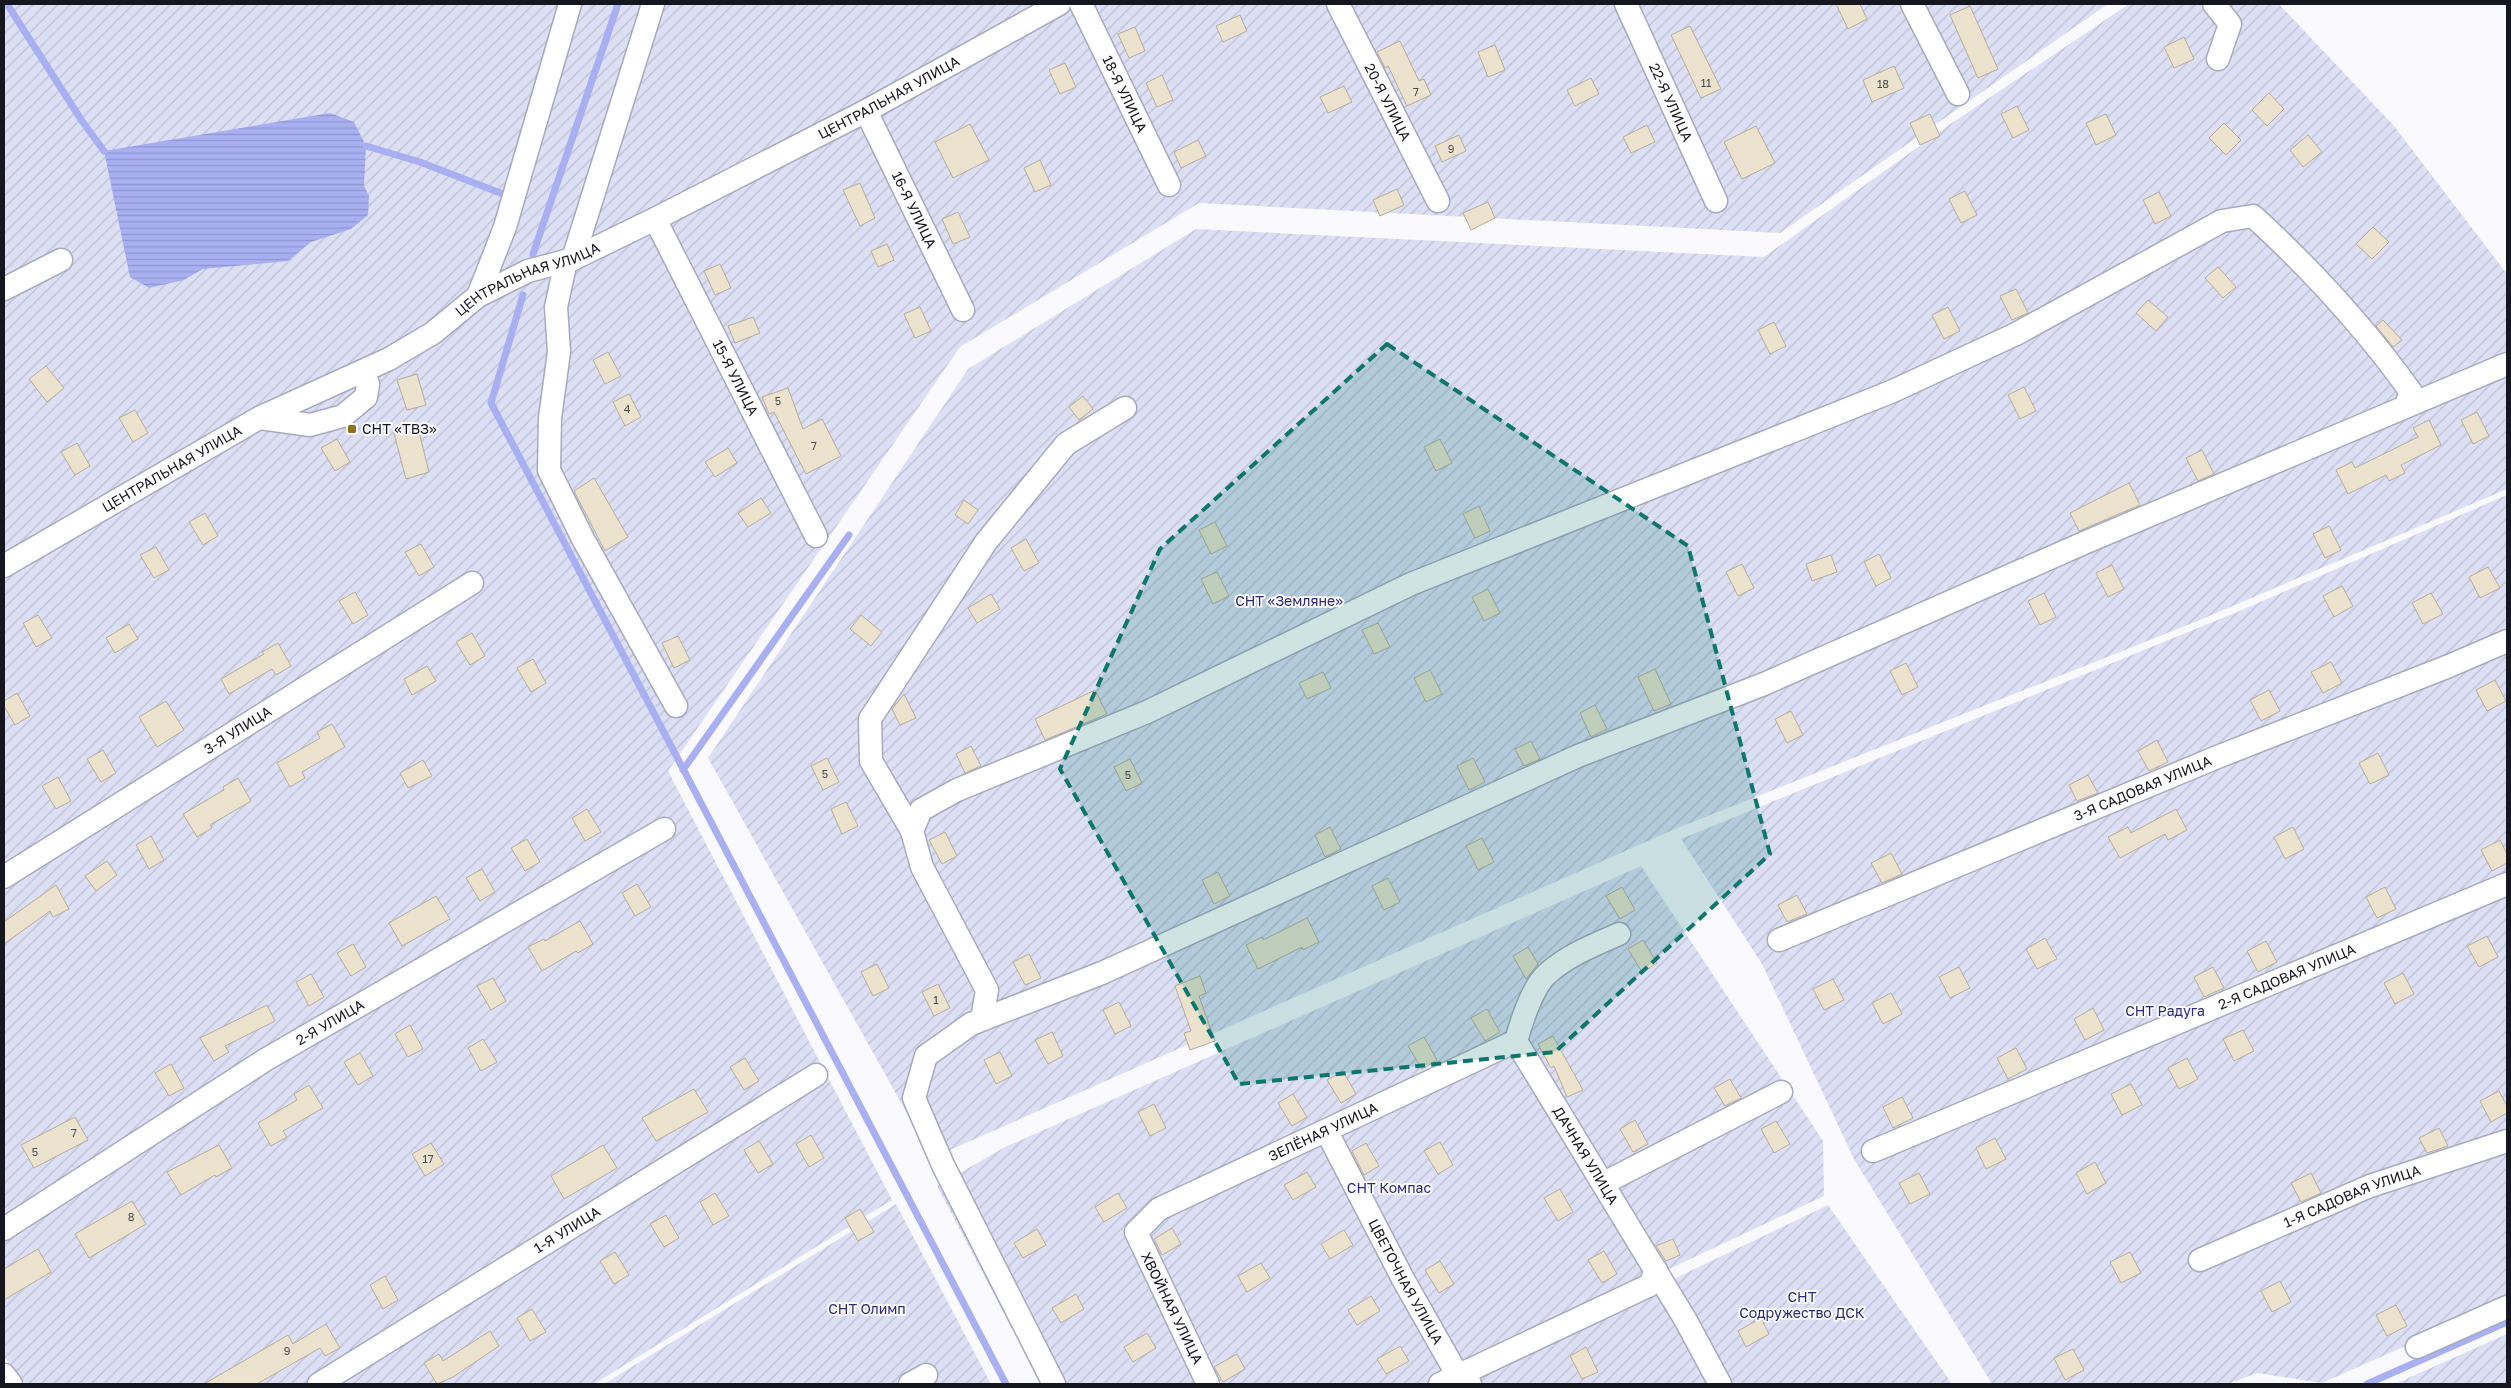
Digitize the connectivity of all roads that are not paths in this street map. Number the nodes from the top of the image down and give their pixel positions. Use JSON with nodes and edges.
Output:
{"nodes":[{"id":1,"x":570,"y":4,"type":"edge"},
{"id":2,"x":653,"y":4,"type":"edge"},
{"id":3,"x":1059,"y":4,"type":"edge"},
{"id":4,"x":1080,"y":4,"type":"edge"},
{"id":5,"x":1338,"y":4,"type":"edge"},
{"id":6,"x":1626,"y":4,"type":"edge"},
{"id":7,"x":1912,"y":4,"type":"edge"},
{"id":8,"x":2214,"y":4,"type":"edge"},
{"id":9,"x":2218,"y":59,"type":"dead end"},
{"id":10,"x":1958,"y":94,"type":"dead end"},
{"id":11,"x":866,"y":111,"type":"junction"},
{"id":12,"x":1169,"y":185,"type":"dead end"},
{"id":13,"x":1438,"y":201,"type":"dead end"},
{"id":14,"x":1716,"y":201,"type":"dead end"},
{"id":15,"x":655,"y":219,"type":"junction"},
{"id":16,"x":61,"y":260,"type":"dead end"},
{"id":17,"x":570,"y":260,"type":"junction"},
{"id":18,"x":4,"y":289,"type":"edge"},
{"id":19,"x":478,"y":296,"type":"junction"},
{"id":20,"x":963,"y":310,"type":"dead end"},
{"id":21,"x":2507,"y":364,"type":"edge"},
{"id":22,"x":363,"y":371,"type":"junction"},
{"id":23,"x":2405,"y":407,"type":"junction"},
{"id":24,"x":1125,"y":408,"type":"dead end"},
{"id":25,"x":259,"y":418,"type":"junction"},
{"id":26,"x":816,"y":536,"type":"dead end"},
{"id":27,"x":4,"y":566,"type":"edge"},
{"id":28,"x":472,"y":583,"type":"dead end"},
{"id":29,"x":2507,"y":641,"type":"edge"},
{"id":30,"x":676,"y":706,"type":"dead end"},
{"id":31,"x":664,"y":829,"type":"dead end"},
{"id":32,"x":912,"y":831,"type":"junction"},
{"id":33,"x":4,"y":877,"type":"edge"},
{"id":34,"x":2507,"y":884,"type":"edge"},
{"id":35,"x":1619,"y":934,"type":"dead end"},
{"id":36,"x":1778,"y":940,"type":"dead end"},
{"id":37,"x":982,"y":1019,"type":"junction"},
{"id":38,"x":1516,"y":1041,"type":"junction"},
{"id":39,"x":816,"y":1074,"type":"dead end"},
{"id":40,"x":1781,"y":1092,"type":"dead end"},
{"id":41,"x":1327,"y":1132,"type":"junction"},
{"id":42,"x":2507,"y":1141,"type":"edge"},
{"id":43,"x":1873,"y":1151,"type":"dead end"},
{"id":44,"x":1604,"y":1183,"type":"junction"},
{"id":45,"x":4,"y":1229,"type":"edge"},
{"id":46,"x":1136,"y":1232,"type":"joint"},
{"id":47,"x":2200,"y":1260,"type":"dead end"},
{"id":48,"x":1656,"y":1270,"type":"junction"},
{"id":49,"x":2507,"y":1307,"type":"edge"},
{"id":50,"x":2417,"y":1347,"type":"dead end"},
{"id":51,"x":4,"y":1375,"type":"edge"},
{"id":52,"x":1456,"y":1381,"type":"edge"},
{"id":53,"x":11,"y":1384,"type":"edge"},
{"id":54,"x":319,"y":1384,"type":"edge"},
{"id":55,"x":1054,"y":1384,"type":"edge"},
{"id":56,"x":1208,"y":1384,"type":"edge"},
{"id":57,"x":1720,"y":1384,"type":"edge"}],
"edges":[{"from":1,"to":19,"type":"street"},
{"from":2,"to":17,"type":"street"},
{"from":3,"to":11,"type":"street","name":"ЦЕНТРАЛЬНАЯ УЛИЦА"},
{"from":4,"to":12,"type":"street","name":"18-Я УЛИЦА"},
{"from":5,"to":13,"type":"street","name":"20-Я УЛИЦА"},
{"from":6,"to":14,"type":"street","name":"22-Я УЛИЦА"},
{"from":7,"to":10,"type":"street"},
{"from":8,"to":9,"type":"street"},
{"from":11,"to":15,"type":"street","name":"ЦЕНТРАЛЬНАЯ УЛИЦА"},
{"from":11,"to":20,"type":"street","name":"16-Я УЛИЦА"},
{"from":15,"to":17,"type":"street","name":"ЦЕНТРАЛЬНАЯ УЛИЦА"},
{"from":15,"to":26,"type":"street","name":"15-Я УЛИЦА"},
{"from":16,"to":18,"type":"street"},
{"from":17,"to":19,"type":"street","name":"ЦЕНТРАЛЬНАЯ УЛИЦА"},
{"from":17,"to":30,"type":"street"},
{"from":19,"to":22,"type":"street","name":"ЦЕНТРАЛЬНАЯ УЛИЦА"},
{"from":21,"to":23,"type":"street"},
{"from":22,"to":25,"type":"street","name":"ЦЕНТРАЛЬНАЯ УЛИЦА"},
{"from":22,"to":25,"type":"street"},
{"from":23,"to":32,"type":"street"},
{"from":23,"to":37,"type":"street"},
{"from":24,"to":32,"type":"street"},
{"from":25,"to":27,"type":"street","name":"ЦЕНТРАЛЬНАЯ УЛИЦА"},
{"from":28,"to":33,"type":"street","name":"3-Я УЛИЦА"},
{"from":29,"to":36,"type":"street","name":"3-Я САДОВАЯ УЛИЦА"},
{"from":31,"to":45,"type":"street","name":"2-Я УЛИЦА"},
{"from":32,"to":37,"type":"street"},
{"from":34,"to":43,"type":"street","name":"2-Я САДОВАЯ УЛИЦА"},
{"from":35,"to":38,"type":"street"},
{"from":37,"to":55,"type":"street"},
{"from":38,"to":41,"type":"street","name":"ЗЕЛЁНАЯ УЛИЦА"},
{"from":38,"to":44,"type":"street","name":"ДАЧНАЯ УЛИЦА"},
{"from":39,"to":54,"type":"street","name":"1-Я УЛИЦА"},
{"from":40,"to":44,"type":"street"},
{"from":41,"to":46,"type":"street","name":"ЗЕЛЁНАЯ УЛИЦА"},
{"from":41,"to":52,"type":"street","name":"ЦВЕТОЧНАЯ УЛИЦА"},
{"from":42,"to":47,"type":"street","name":"1-Я САДОВАЯ УЛИЦА"},
{"from":44,"to":48,"type":"street","name":"ДАЧНАЯ УЛИЦА"},
{"from":46,"to":56,"type":"street","name":"ХВОЙНАЯ УЛИЦА"},
{"from":48,"to":52,"type":"street"},
{"from":48,"to":57,"type":"street","name":"ДАЧНАЯ УЛИЦА"},
{"from":49,"to":50,"type":"street"},
{"from":51,"to":53,"type":"street"}]}
